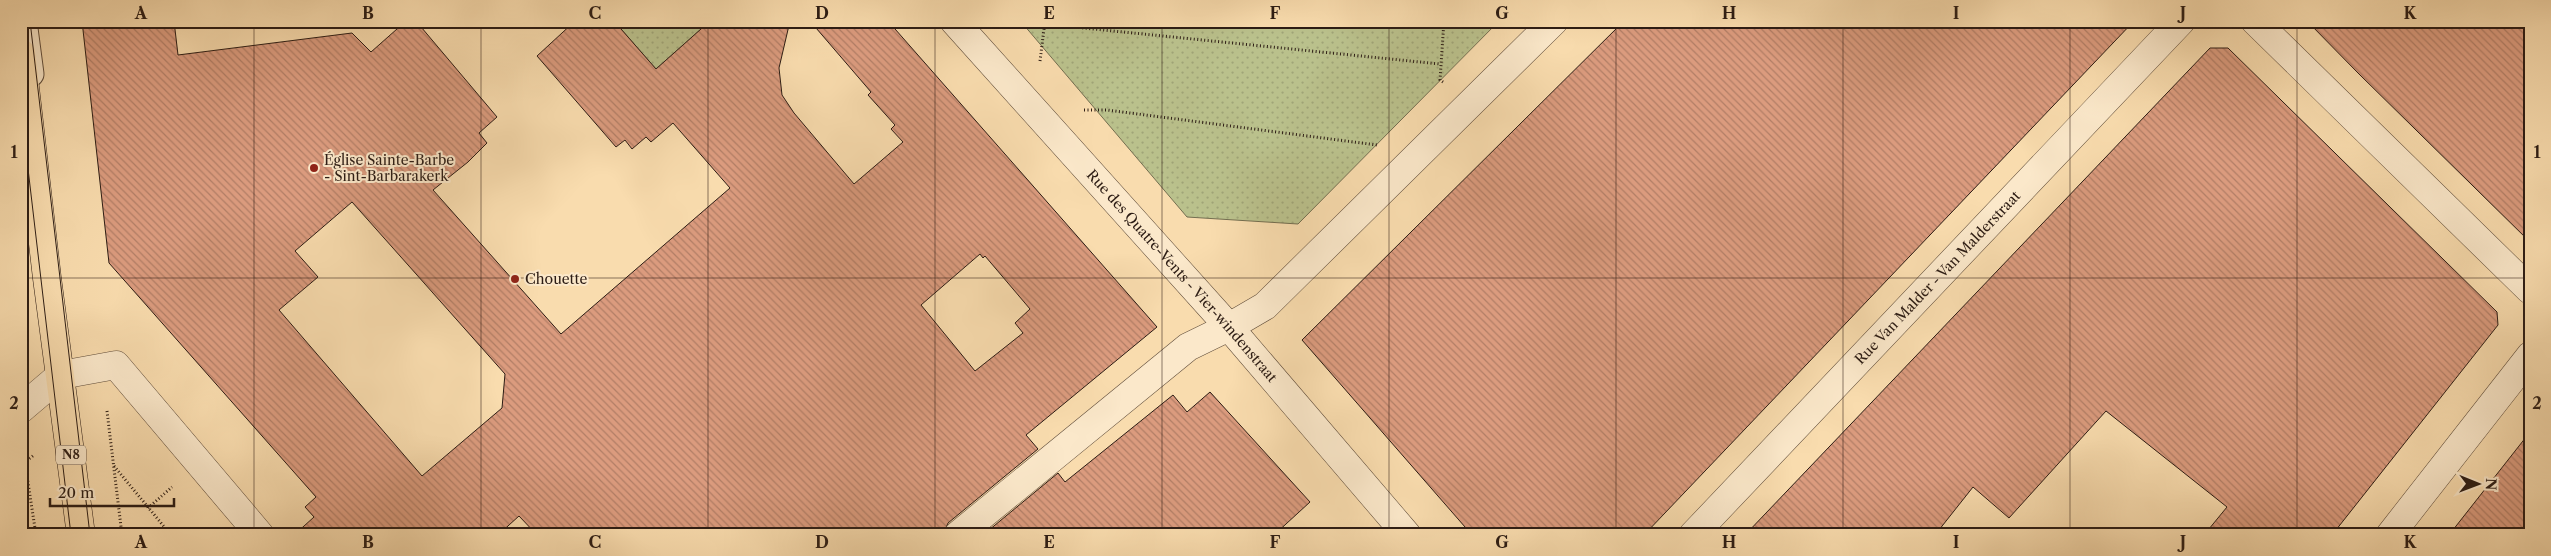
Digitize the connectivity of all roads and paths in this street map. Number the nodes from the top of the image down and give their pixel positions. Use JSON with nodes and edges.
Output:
{"nodes":[{"id":1,"x":24,"y":21,"type":"edge"},
{"id":2,"x":954,"y":21,"type":"edge"},
{"id":3,"x":1444,"y":21,"type":"edge"},
{"id":4,"x":1554,"y":21,"type":"edge"},
{"id":5,"x":2181,"y":21,"type":"edge"},
{"id":6,"x":2255,"y":21,"type":"edge"},
{"id":7,"x":1044,"y":24,"type":"dead end"},
{"id":8,"x":21,"y":53,"type":"edge"},
{"id":9,"x":1440,"y":64,"type":"junction"},
{"id":10,"x":1446,"y":86,"type":"dead end"},
{"id":11,"x":1034,"y":110,"type":"junction"},
{"id":12,"x":1383,"y":151,"type":"dead end"},
{"id":13,"x":2530,"y":290,"type":"edge"},
{"id":14,"x":1230,"y":327,"type":"junction"},
{"id":15,"x":2530,"y":356,"type":"edge"},
{"id":16,"x":72,"y":373,"type":"junction"},
{"id":17,"x":21,"y":409,"type":"edge"},
{"id":18,"x":21,"y":435,"type":"edge"},
{"id":19,"x":36,"y":453,"type":"dead end"},
{"id":20,"x":25,"y":462,"type":"junction"},
{"id":21,"x":21,"y":465,"type":"edge"},
{"id":22,"x":113,"y":465,"type":"junction"},
{"id":23,"x":179,"y":494,"type":"dead end"},
{"id":24,"x":148,"y":508,"type":"junction"},
{"id":25,"x":36,"y":535,"type":"edge"},
{"id":26,"x":81,"y":535,"type":"edge"},
{"id":27,"x":122,"y":535,"type":"edge"},
{"id":28,"x":170,"y":535,"type":"edge"},
{"id":29,"x":260,"y":535,"type":"edge"},
{"id":30,"x":958,"y":535,"type":"edge"},
{"id":31,"x":1407,"y":535,"type":"edge"},
{"id":32,"x":1693,"y":535,"type":"edge"},
{"id":33,"x":2390,"y":535,"type":"edge"}],
"edges":[{"from":1,"to":16,"type":"lane"},
{"from":2,"to":11,"type":"street","name":"Rue des Quatre-Vents - Vier-windenstraat"},
{"from":3,"to":9,"type":"path"},
{"from":4,"to":14,"type":"street"},
{"from":5,"to":32,"type":"street","name":"Rue Van Malder - Van Malderstraat"},
{"from":6,"to":13,"type":"street"},
{"from":7,"to":9,"type":"path"},
{"from":8,"to":16,"type":"main road","number":"N8"},
{"from":9,"to":10,"type":"path"},
{"from":11,"to":12,"type":"path"},
{"from":11,"to":14,"type":"street","name":"Rue des Quatre-Vents - Vier-windenstraat"},
{"from":14,"to":30,"type":"street"},
{"from":14,"to":31,"type":"street","name":"Rue des Quatre-Vents - Vier-windenstraat"},
{"from":15,"to":33,"type":"street"},
{"from":16,"to":17,"type":"street"},
{"from":16,"to":22,"type":"path"},
{"from":16,"to":26,"type":"main road","number":"N8"},
{"from":16,"to":29,"type":"street"},
{"from":18,"to":20,"type":"path"},
{"from":19,"to":20,"type":"path"},
{"from":20,"to":21,"type":"path"},
{"from":20,"to":25,"type":"path"},
{"from":22,"to":24,"type":"path"},
{"from":22,"to":27,"type":"path"},
{"from":23,"to":24,"type":"path"},
{"from":24,"to":28,"type":"path"}]}
